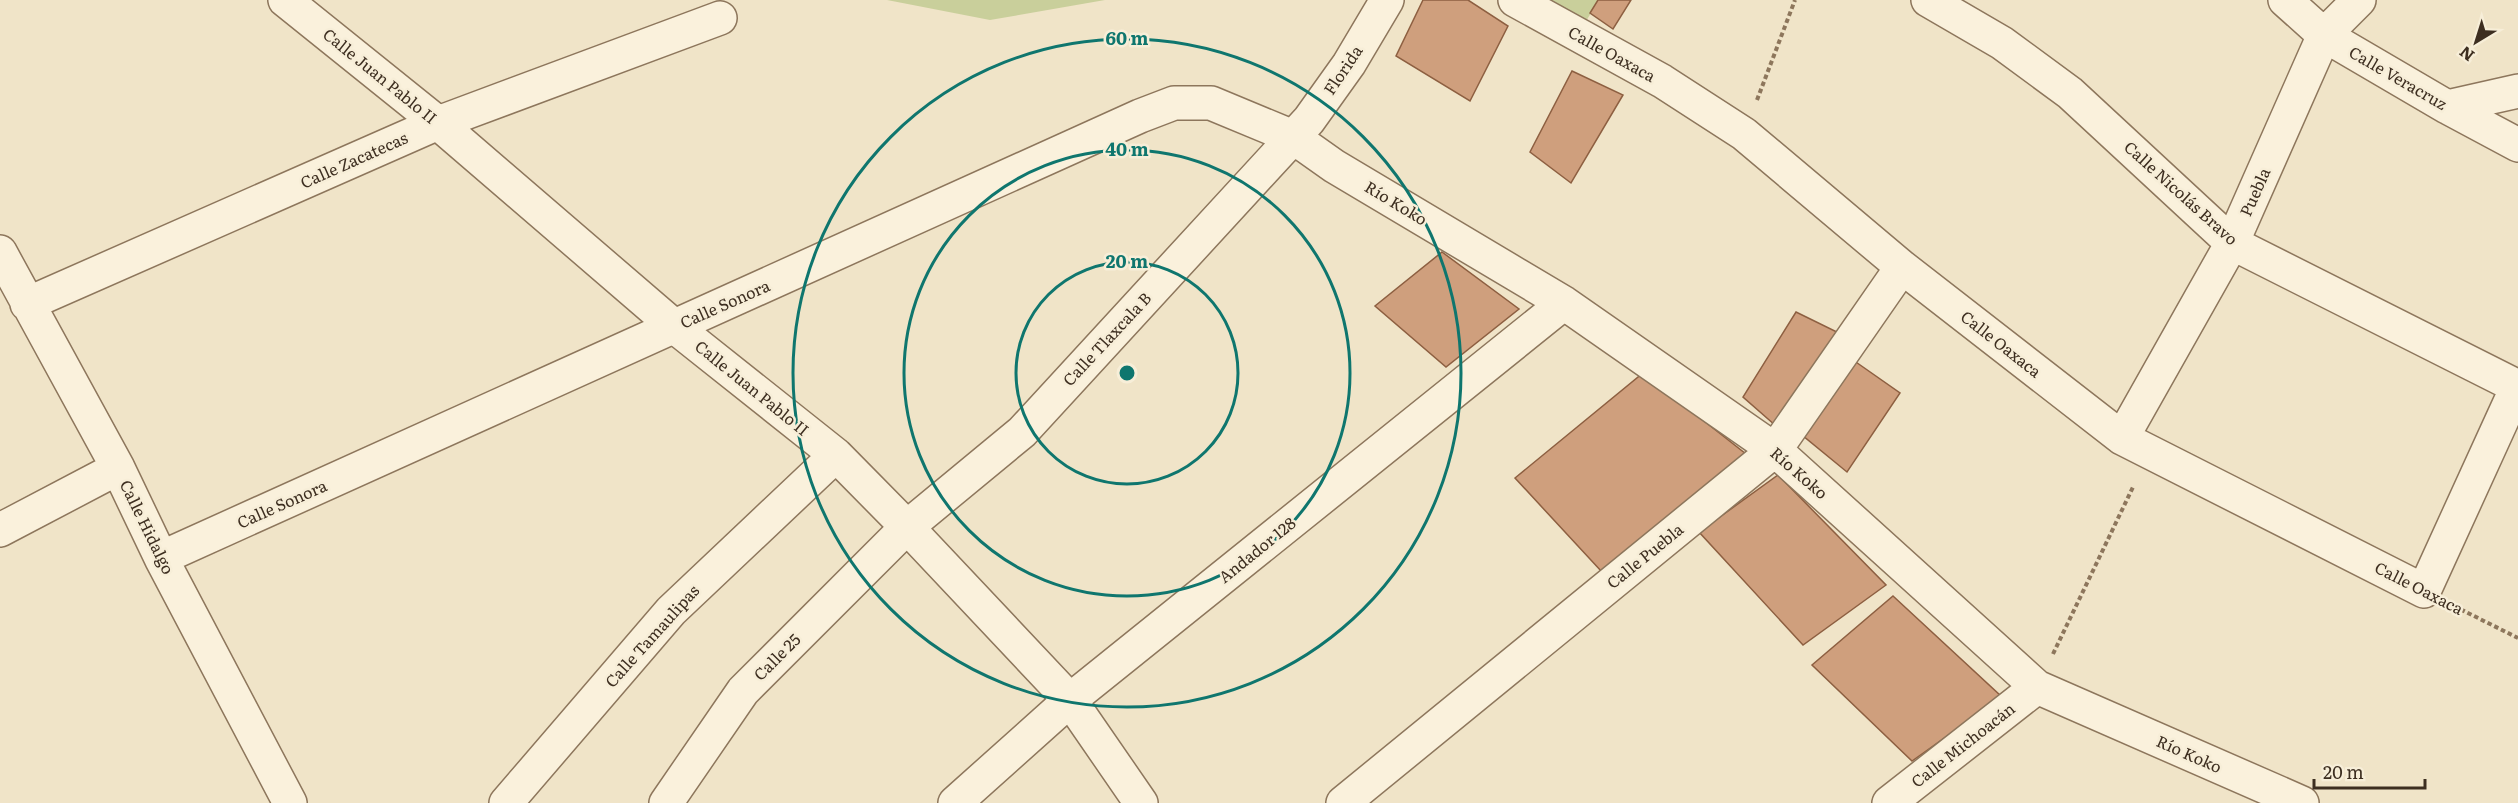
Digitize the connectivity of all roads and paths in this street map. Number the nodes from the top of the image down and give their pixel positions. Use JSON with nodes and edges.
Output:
{"nodes":[{"id":1,"x":285,"y":0,"type":"edge"},
{"id":2,"x":1387,"y":0,"type":"edge"},
{"id":3,"x":1515,"y":0,"type":"edge"},
{"id":4,"x":1795,"y":0,"type":"edge"},
{"id":5,"x":1928,"y":0,"type":"edge"},
{"id":6,"x":2285,"y":0,"type":"edge"},
{"id":7,"x":2359,"y":0,"type":"edge"},
{"id":8,"x":720,"y":18,"type":"dead end"},
{"id":9,"x":2324,"y":34,"type":"junction"},
{"id":10,"x":2518,"y":91,"type":"edge"},
{"id":11,"x":2447,"y":107,"type":"junction"},
{"id":12,"x":438,"y":123,"type":"junction"},
{"id":13,"x":1744,"y":134,"type":"junction"},
{"id":14,"x":1293,"y":137,"type":"junction"},
{"id":15,"x":2518,"y":145,"type":"edge"},
{"id":16,"x":2232,"y":243,"type":"junction"},
{"id":17,"x":0,"y":252,"type":"edge"},
{"id":18,"x":1902,"y":267,"type":"junction"},
{"id":19,"x":1564,"y":303,"type":"junction"},
{"id":20,"x":27,"y":304,"type":"junction"},
{"id":21,"x":675,"y":327,"type":"junction"},
{"id":22,"x":2518,"y":386,"type":"edge"},
{"id":23,"x":2135,"y":445,"type":"junction"},
{"id":24,"x":1775,"y":450,"type":"junction"},
{"id":25,"x":836,"y":455,"type":"junction"},
{"id":26,"x":118,"y":468,"type":"junction"},
{"id":27,"x":908,"y":527,"type":"junction"},
{"id":28,"x":0,"y":530,"type":"edge"},
{"id":29,"x":161,"y":558,"type":"junction"},
{"id":30,"x":2424,"y":591,"type":"junction"},
{"id":31,"x":2518,"y":638,"type":"edge"},
{"id":32,"x":2037,"y":687,"type":"junction"},
{"id":33,"x":1070,"y":700,"type":"junction"},
{"id":34,"x":290,"y":803,"type":"edge"},
{"id":35,"x":506,"y":803,"type":"edge"},
{"id":36,"x":666,"y":803,"type":"edge"},
{"id":37,"x":955,"y":803,"type":"edge"},
{"id":38,"x":1141,"y":803,"type":"edge"},
{"id":39,"x":1343,"y":803,"type":"edge"},
{"id":40,"x":1889,"y":803,"type":"edge"},
{"id":41,"x":2302,"y":803,"type":"edge"}],
"edges":[{"from":1,"to":12,"type":"street","name":"Calle Juan Pablo II"},
{"from":2,"to":14,"type":"street","name":"Florida"},
{"from":3,"to":13,"type":"street","name":"Calle Oaxaca"},
{"from":4,"to":13,"type":"path"},
{"from":5,"to":16,"type":"street","name":"Calle Nicolás Bravo"},
{"from":6,"to":9,"type":"street","name":"Calle Veracruz"},
{"from":7,"to":9,"type":"street"},
{"from":8,"to":12,"type":"street","name":"Calle Zacatecas"},
{"from":9,"to":11,"type":"street","name":"Calle Veracruz"},
{"from":9,"to":16,"type":"street","name":"Puebla"},
{"from":10,"to":11,"type":"street"},
{"from":11,"to":15,"type":"street","name":"Calle Veracruz"},
{"from":12,"to":20,"type":"street","name":"Calle Zacatecas"},
{"from":12,"to":21,"type":"street","name":"Calle Juan Pablo II"},
{"from":13,"to":18,"type":"street","name":"Calle Oaxaca"},
{"from":14,"to":19,"type":"street","name":"Río Koko"},
{"from":14,"to":21,"type":"street","name":"Calle Sonora"},
{"from":14,"to":27,"type":"street","name":"Calle Tlaxcala B"},
{"from":16,"to":22,"type":"street","name":"Calle Nicolás Bravo"},
{"from":16,"to":23,"type":"street","name":"Puebla"},
{"from":17,"to":20,"type":"street","name":"Calle Hidalgo"},
{"from":18,"to":23,"type":"street","name":"Calle Oaxaca"},
{"from":18,"to":24,"type":"street","name":"Calle Puebla"},
{"from":19,"to":24,"type":"street","name":"Río Koko"},
{"from":19,"to":33,"type":"street","name":"Andador 128"},
{"from":20,"to":26,"type":"street","name":"Calle Hidalgo"},
{"from":21,"to":25,"type":"street","name":"Calle Juan Pablo II"},
{"from":21,"to":29,"type":"street","name":"Calle Sonora"},
{"from":22,"to":30,"type":"street"},
{"from":23,"to":30,"type":"street","name":"Calle Oaxaca"},
{"from":23,"to":32,"type":"path"},
{"from":24,"to":32,"type":"street","name":"Río Koko"},
{"from":24,"to":39,"type":"street","name":"Calle Puebla"},
{"from":25,"to":27,"type":"street","name":"Calle Juan Pablo II"},
{"from":25,"to":35,"type":"street","name":"Calle Tamaulipas"},
{"from":26,"to":28,"type":"street"},
{"from":26,"to":29,"type":"street","name":"Calle Hidalgo"},
{"from":27,"to":33,"type":"street","name":"Calle Juan Pablo II"},
{"from":27,"to":36,"type":"street","name":"Calle 25"},
{"from":29,"to":34,"type":"street","name":"Calle Hidalgo"},
{"from":30,"to":31,"type":"path","name":"Calle Oaxaca"},
{"from":32,"to":40,"type":"street","name":"Calle Michoacán"},
{"from":32,"to":41,"type":"street","name":"Río Koko"},
{"from":33,"to":37,"type":"street","name":"Andador 128"},
{"from":33,"to":38,"type":"street","name":"Calle Juan Pablo II"}]}
